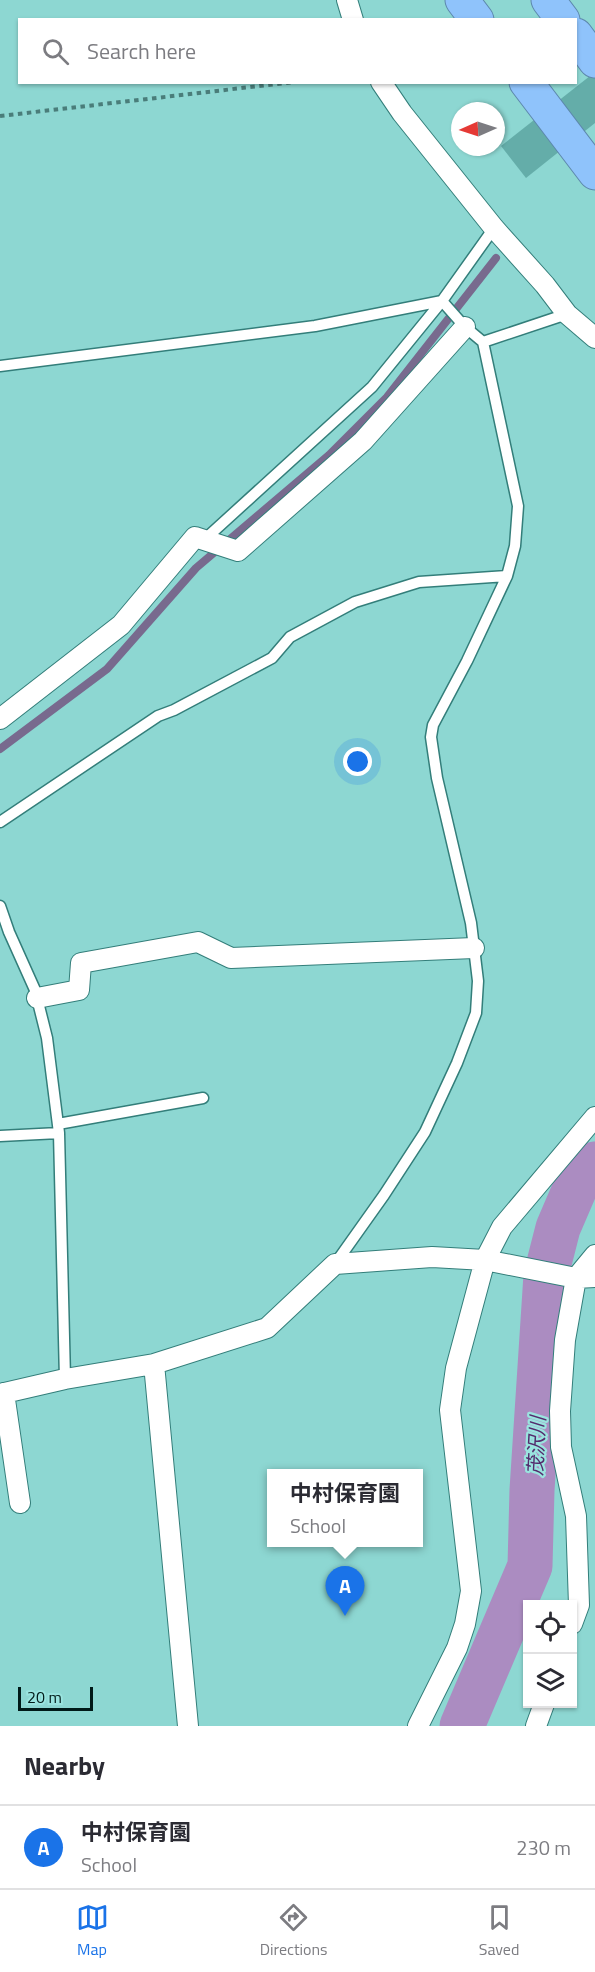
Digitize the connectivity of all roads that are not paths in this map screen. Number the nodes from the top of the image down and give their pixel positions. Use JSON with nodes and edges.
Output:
{"nodes":[{"id":1,"x":347,"y":0,"type":"edge"},
{"id":2,"x":462,"y":0,"type":"edge"},
{"id":3,"x":471,"y":0,"type":"edge"},
{"id":4,"x":548,"y":0,"type":"edge"},
{"id":5,"x":352,"y":18,"type":"edge"},
{"id":6,"x":476,"y":18,"type":"edge"},
{"id":7,"x":477,"y":18,"type":"edge"},
{"id":8,"x":562,"y":18,"type":"edge"},
{"id":9,"x":577,"y":36,"type":"edge"},
{"id":10,"x":595,"y":61,"type":"edge"},
{"id":11,"x":382,"y":84,"type":"edge"},
{"id":12,"x":528,"y":84,"type":"edge"},
{"id":13,"x":595,"y":173,"type":"edge"},
{"id":14,"x":494,"y":228,"type":"junction"},
{"id":15,"x":443,"y":302,"type":"junction"},
{"id":16,"x":567,"y":314,"type":"junction"},
{"id":17,"x":464,"y":326,"type":"junction"},
{"id":18,"x":595,"y":338,"type":"edge"},
{"id":19,"x":483,"y":342,"type":"junction"},
{"id":20,"x":0,"y":366,"type":"edge"},
{"id":21,"x":204,"y":540,"type":"junction"},
{"id":22,"x":507,"y":576,"type":"junction"},
{"id":23,"x":0,"y":719,"type":"edge"},
{"id":24,"x":0,"y":822,"type":"edge"},
{"id":25,"x":0,"y":906,"type":"edge"},
{"id":26,"x":474,"y":948,"type":"junction"},
{"id":27,"x":37,"y":998,"type":"junction"},
{"id":28,"x":203,"y":1098,"type":"dead end"},
{"id":29,"x":595,"y":1117,"type":"edge"},
{"id":30,"x":58,"y":1129,"type":"junction"},
{"id":31,"x":0,"y":1136,"type":"edge"},
{"id":32,"x":595,"y":1255,"type":"edge"},
{"id":33,"x":491,"y":1261,"type":"junction"},
{"id":34,"x":336,"y":1264,"type":"junction"},
{"id":35,"x":577,"y":1277,"type":"edge"},
{"id":36,"x":154,"y":1364,"type":"junction"},
{"id":37,"x":64,"y":1379,"type":"junction"},
{"id":38,"x":2,"y":1394,"type":"edge"},
{"id":39,"x":20,"y":1503,"type":"dead end"},
{"id":40,"x":577,"y":1611,"type":"edge"},
{"id":41,"x":543,"y":1708,"type":"edge"},
{"id":42,"x":188,"y":1726,"type":"edge"},
{"id":43,"x":418,"y":1726,"type":"edge"},
{"id":44,"x":536,"y":1726,"type":"edge"}],
"edges":[{"from":1,"to":5,"type":"street"},
{"from":2,"to":6,"type":"highway"},
{"from":3,"to":7,"type":"highway"},
{"from":4,"to":8,"type":"highway"},
{"from":9,"to":10,"type":"highway"},
{"from":11,"to":14,"type":"street"},
{"from":12,"to":13,"type":"highway"},
{"from":14,"to":15,"type":"lane"},
{"from":14,"to":16,"type":"street"},
{"from":15,"to":17,"type":"lane"},
{"from":15,"to":20,"type":"lane"},
{"from":15,"to":21,"type":"lane"},
{"from":16,"to":18,"type":"street"},
{"from":16,"to":19,"type":"lane"},
{"from":17,"to":19,"type":"lane"},
{"from":17,"to":21,"type":"street"},
{"from":19,"to":22,"type":"lane"},
{"from":21,"to":23,"type":"street"},
{"from":22,"to":24,"type":"lane"},
{"from":22,"to":26,"type":"lane"},
{"from":25,"to":27,"type":"lane"},
{"from":26,"to":27,"type":"street"},
{"from":26,"to":34,"type":"lane"},
{"from":27,"to":30,"type":"lane"},
{"from":28,"to":30,"type":"lane"},
{"from":29,"to":33,"type":"street"},
{"from":30,"to":31,"type":"lane"},
{"from":30,"to":37,"type":"lane"},
{"from":32,"to":35,"type":"street"},
{"from":33,"to":34,"type":"street"},
{"from":33,"to":35,"type":"street"},
{"from":33,"to":43,"type":"street"},
{"from":34,"to":36,"type":"street"},
{"from":35,"to":40,"type":"street"},
{"from":36,"to":37,"type":"street"},
{"from":36,"to":42,"type":"street"},
{"from":37,"to":38,"type":"street"},
{"from":38,"to":39,"type":"street"},
{"from":41,"to":44,"type":"street"}]}
